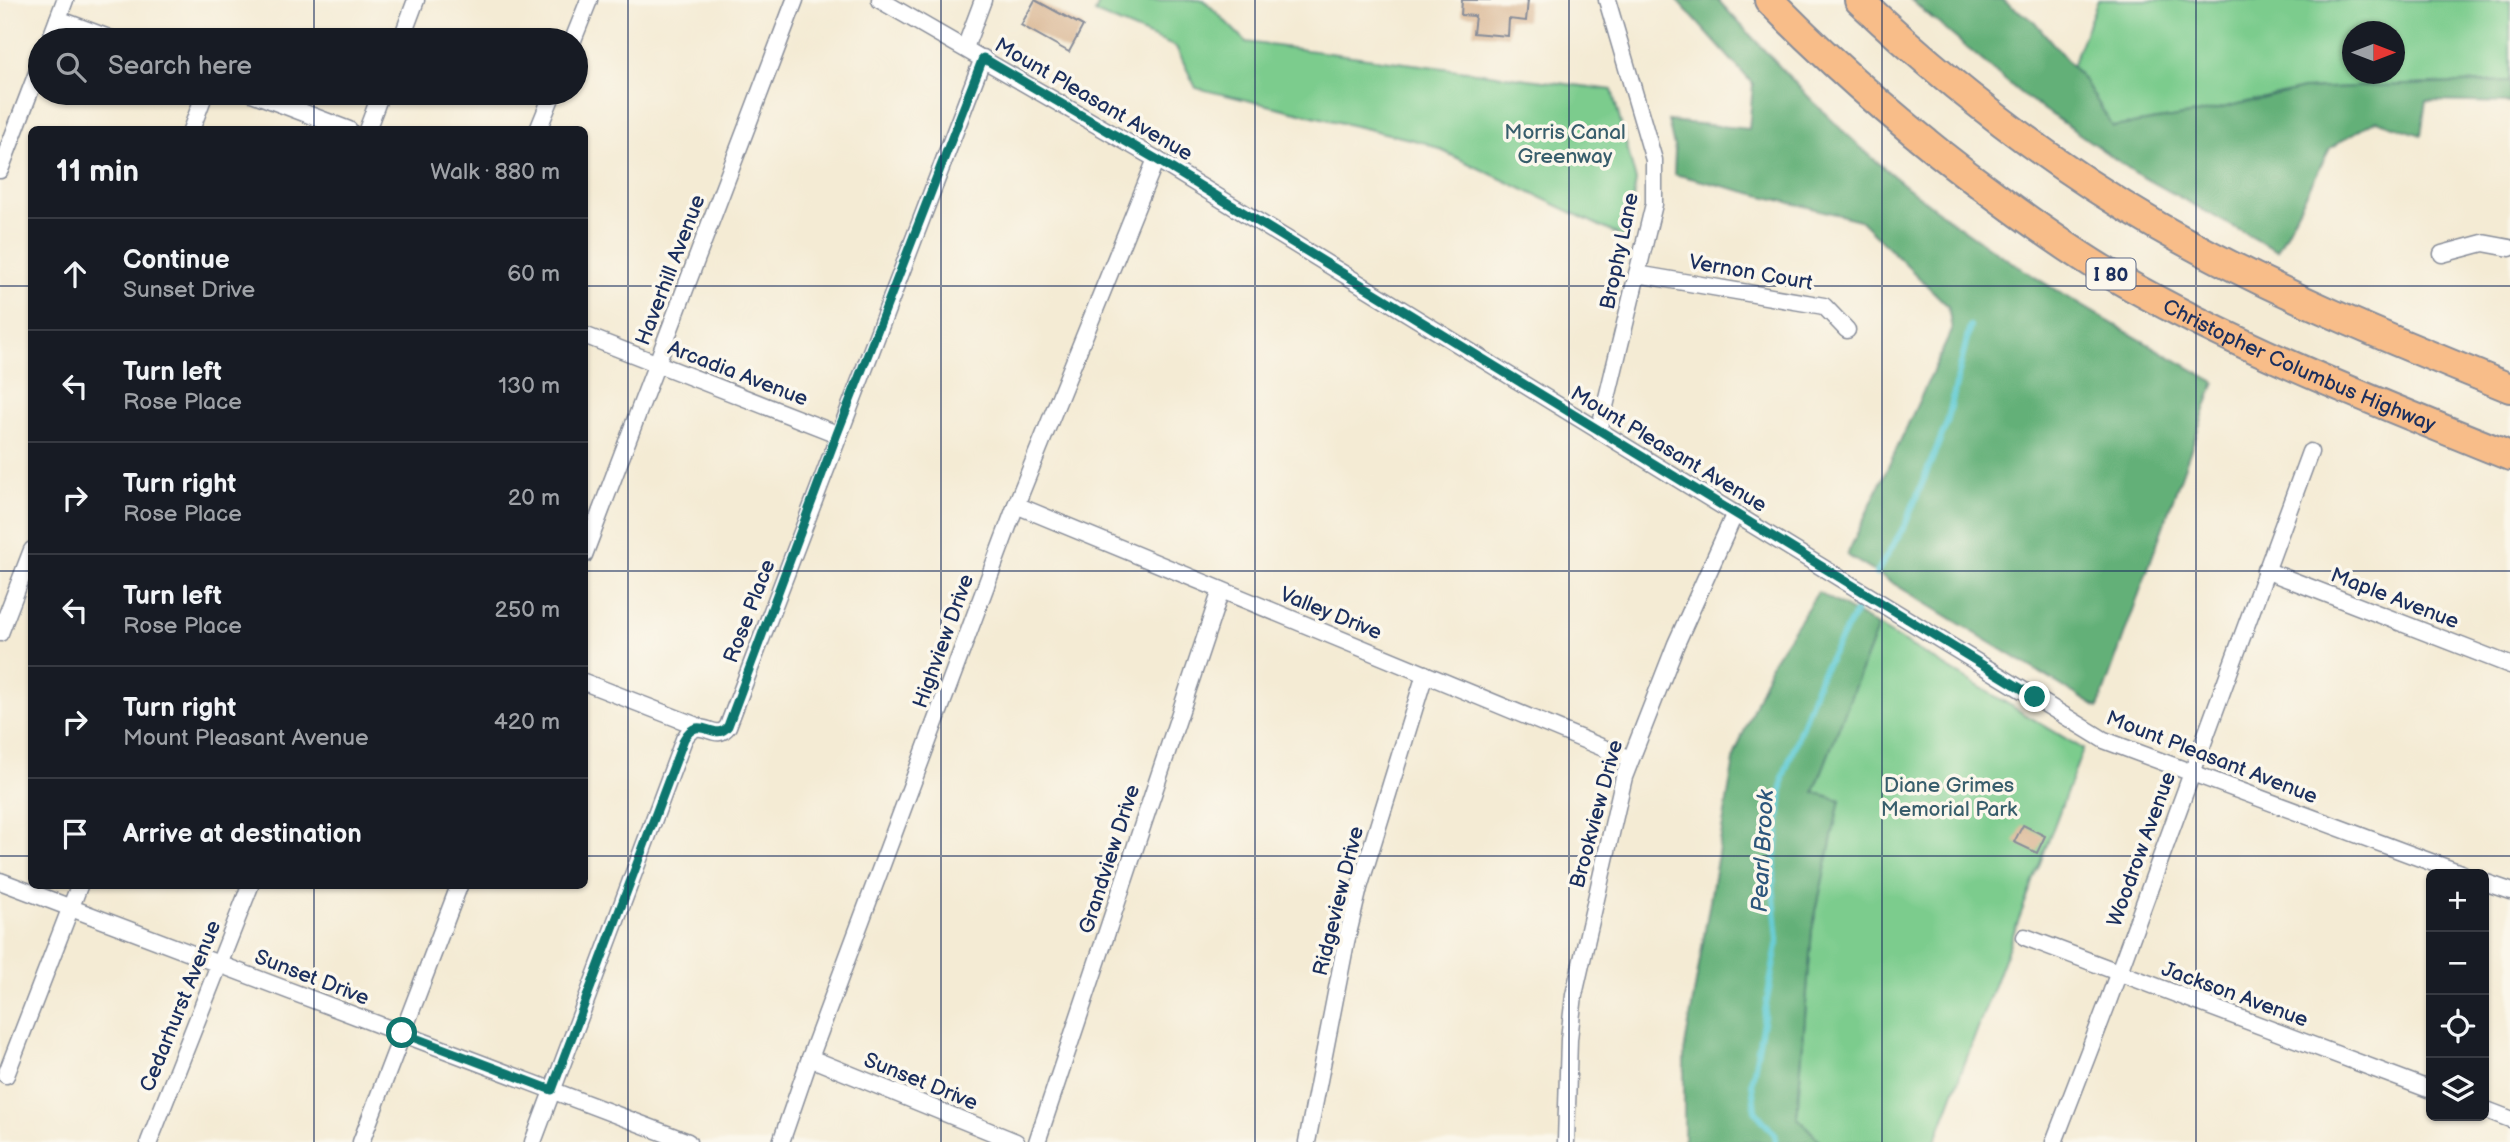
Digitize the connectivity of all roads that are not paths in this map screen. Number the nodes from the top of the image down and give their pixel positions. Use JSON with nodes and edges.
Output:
{"nodes":[{"id":1,"x":65,"y":0,"type":"edge"},
{"id":2,"x":416,"y":0,"type":"edge"},
{"id":3,"x":589,"y":0,"type":"edge"},
{"id":4,"x":795,"y":0,"type":"edge"},
{"id":5,"x":880,"y":0,"type":"edge"},
{"id":6,"x":984,"y":0,"type":"edge"},
{"id":7,"x":1607,"y":0,"type":"edge"},
{"id":8,"x":1769,"y":0,"type":"edge"},
{"id":9,"x":1859,"y":0,"type":"edge"},
{"id":10,"x":58,"y":19,"type":"junction"},
{"id":11,"x":55,"y":28,"type":"edge"},
{"id":12,"x":82,"y":28,"type":"edge"},
{"id":13,"x":406,"y":28,"type":"edge"},
{"id":14,"x":578,"y":28,"type":"edge"},
{"id":15,"x":965,"y":48,"type":"junction"},
{"id":16,"x":983,"y":58,"type":"junction"},
{"id":17,"x":28,"y":96,"type":"edge"},
{"id":18,"x":200,"y":105,"type":"edge"},
{"id":19,"x":283,"y":105,"type":"edge"},
{"id":20,"x":376,"y":105,"type":"edge"},
{"id":21,"x":547,"y":105,"type":"edge"},
{"id":22,"x":193,"y":126,"type":"edge"},
{"id":23,"x":339,"y":126,"type":"edge"},
{"id":24,"x":368,"y":126,"type":"edge"},
{"id":25,"x":540,"y":126,"type":"edge"},
{"id":26,"x":1156,"y":159,"type":"junction"},
{"id":27,"x":0,"y":170,"type":"edge"},
{"id":28,"x":2510,"y":248,"type":"edge"},
{"id":29,"x":2442,"y":254,"type":"dead end"},
{"id":30,"x":1637,"y":274,"type":"junction"},
{"id":31,"x":1847,"y":330,"type":"dead end"},
{"id":32,"x":588,"y":337,"type":"edge"},
{"id":33,"x":657,"y":363,"type":"junction"},
{"id":34,"x":2510,"y":388,"type":"edge"},
{"id":35,"x":1599,"y":430,"type":"junction"},
{"id":36,"x":837,"y":434,"type":"junction"},
{"id":37,"x":2310,"y":452,"type":"dead end"},
{"id":38,"x":2510,"y":456,"type":"edge"},
{"id":39,"x":1016,"y":505,"type":"junction"},
{"id":40,"x":1735,"y":513,"type":"junction"},
{"id":41,"x":588,"y":544,"type":"edge"},
{"id":42,"x":28,"y":560,"type":"edge"},
{"id":43,"x":2265,"y":570,"type":"junction"},
{"id":44,"x":1221,"y":590,"type":"junction"},
{"id":45,"x":0,"y":633,"type":"edge"},
{"id":46,"x":2510,"y":665,"type":"edge"},
{"id":47,"x":1425,"y":674,"type":"junction"},
{"id":48,"x":588,"y":684,"type":"edge"},
{"id":49,"x":697,"y":726,"type":"junction"},
{"id":50,"x":1630,"y":758,"type":"junction"},
{"id":51,"x":2191,"y":774,"type":"junction"},
{"id":52,"x":2449,"y":869,"type":"edge"},
{"id":53,"x":0,"y":881,"type":"edge"},
{"id":54,"x":2489,"y":884,"type":"edge"},
{"id":55,"x":78,"y":889,"type":"edge"},
{"id":56,"x":249,"y":889,"type":"edge"},
{"id":57,"x":458,"y":889,"type":"edge"},
{"id":58,"x":2510,"y":891,"type":"edge"},
{"id":59,"x":71,"y":908,"type":"junction"},
{"id":60,"x":2025,"y":937,"type":"dead end"},
{"id":61,"x":220,"y":964,"type":"junction"},
{"id":62,"x":2118,"y":973,"type":"junction"},
{"id":63,"x":402,"y":1033,"type":"junction"},
{"id":64,"x":810,"y":1058,"type":"junction"},
{"id":65,"x":6,"y":1075,"type":"dead end"},
{"id":66,"x":2426,"y":1088,"type":"edge"},
{"id":67,"x":552,"y":1090,"type":"junction"},
{"id":68,"x":2489,"y":1111,"type":"edge"},
{"id":69,"x":2510,"y":1119,"type":"edge"},
{"id":70,"x":2059,"y":1140,"type":"edge"},
{"id":71,"x":149,"y":1142,"type":"edge"},
{"id":72,"x":361,"y":1142,"type":"edge"},
{"id":73,"x":533,"y":1142,"type":"edge"},
{"id":74,"x":688,"y":1142,"type":"edge"},
{"id":75,"x":781,"y":1142,"type":"edge"},
{"id":76,"x":1016,"y":1142,"type":"edge"},
{"id":77,"x":1037,"y":1142,"type":"edge"},
{"id":78,"x":1307,"y":1142,"type":"edge"},
{"id":79,"x":1566,"y":1142,"type":"edge"}],
"edges":[{"from":1,"to":10,"type":"street"},
{"from":2,"to":13,"type":"street"},
{"from":3,"to":14,"type":"street"},
{"from":4,"to":33,"type":"street","name":"Haverhill Avenue"},
{"from":5,"to":15,"type":"street","name":"Mount Pleasant Avenue"},
{"from":6,"to":15,"type":"street"},
{"from":7,"to":30,"type":"street","name":"Brophy Lane"},
{"from":8,"to":38,"type":"highway","name":"Christopher Columbus Highway","number":"I 80"},
{"from":9,"to":34,"type":"highway"},
{"from":10,"to":11,"type":"street"},
{"from":10,"to":12,"type":"street"},
{"from":15,"to":16,"type":"street","name":"Mount Pleasant Avenue"},
{"from":16,"to":26,"type":"street","name":"Mount Pleasant Avenue"},
{"from":16,"to":36,"type":"street","name":"Rose Place"},
{"from":17,"to":27,"type":"street"},
{"from":18,"to":22,"type":"street"},
{"from":19,"to":23,"type":"street"},
{"from":20,"to":24,"type":"street"},
{"from":21,"to":25,"type":"street"},
{"from":26,"to":35,"type":"street","name":"Mount Pleasant Avenue"},
{"from":26,"to":39,"type":"street","name":"Highview Drive"},
{"from":28,"to":29,"type":"street"},
{"from":30,"to":31,"type":"street","name":"Vernon Court"},
{"from":30,"to":35,"type":"street","name":"Brophy Lane"},
{"from":32,"to":33,"type":"street","name":"Arcadia Avenue"},
{"from":33,"to":36,"type":"street","name":"Arcadia Avenue"},
{"from":33,"to":41,"type":"street","name":"Haverhill Avenue"},
{"from":35,"to":40,"type":"street","name":"Mount Pleasant Avenue"},
{"from":36,"to":49,"type":"street","name":"Rose Place"},
{"from":37,"to":43,"type":"street","name":"Woodrow Avenue"},
{"from":39,"to":44,"type":"street","name":"Valley Drive"},
{"from":39,"to":64,"type":"street","name":"Highview Drive"},
{"from":40,"to":50,"type":"street","name":"Brookview Drive"},
{"from":40,"to":51,"type":"street","name":"Mount Pleasant Avenue"},
{"from":42,"to":45,"type":"street"},
{"from":43,"to":46,"type":"street","name":"Maple Avenue"},
{"from":43,"to":51,"type":"street","name":"Woodrow Avenue"},
{"from":44,"to":47,"type":"street","name":"Valley Drive"},
{"from":44,"to":77,"type":"street","name":"Grandview Drive"},
{"from":47,"to":50,"type":"street","name":"Valley Drive"},
{"from":47,"to":78,"type":"street","name":"Ridgeview Drive"},
{"from":48,"to":49,"type":"street"},
{"from":49,"to":67,"type":"street"},
{"from":50,"to":79,"type":"street","name":"Brookview Drive"},
{"from":51,"to":52,"type":"street","name":"Mount Pleasant Avenue"},
{"from":51,"to":62,"type":"street","name":"Woodrow Avenue"},
{"from":53,"to":59,"type":"street","name":"Sunset Drive"},
{"from":54,"to":58,"type":"street"},
{"from":55,"to":59,"type":"street"},
{"from":56,"to":61,"type":"street","name":"Cedarhurst Avenue"},
{"from":57,"to":63,"type":"street"},
{"from":59,"to":61,"type":"street","name":"Sunset Drive"},
{"from":59,"to":65,"type":"street"},
{"from":60,"to":62,"type":"street","name":"Jackson Avenue"},
{"from":61,"to":63,"type":"street","name":"Sunset Drive"},
{"from":61,"to":71,"type":"street","name":"Cedarhurst Avenue"},
{"from":62,"to":66,"type":"street","name":"Jackson Avenue"},
{"from":62,"to":70,"type":"street","name":"Woodrow Avenue"},
{"from":63,"to":67,"type":"street","name":"Sunset Drive"},
{"from":63,"to":72,"type":"street"},
{"from":64,"to":75,"type":"street","name":"Highview Drive"},
{"from":64,"to":76,"type":"street","name":"Sunset Drive"},
{"from":67,"to":73,"type":"street"},
{"from":67,"to":74,"type":"street","name":"Sunset Drive"},
{"from":68,"to":69,"type":"street"}]}
